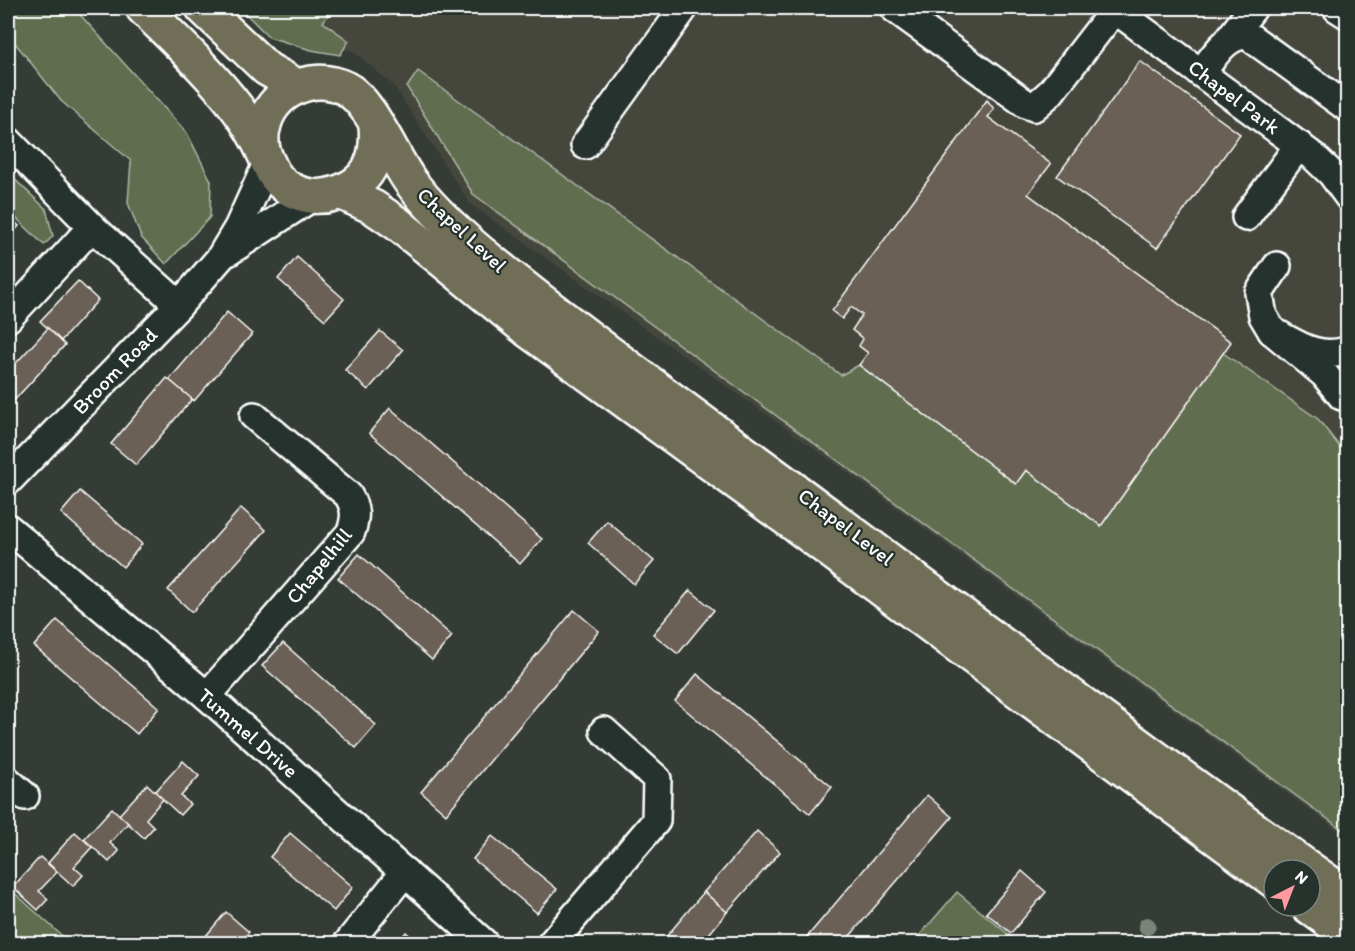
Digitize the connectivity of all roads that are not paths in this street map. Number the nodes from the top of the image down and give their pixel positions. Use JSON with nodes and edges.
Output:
{"nodes":[{"id":1,"x":143,"y":8,"type":"edge"},
{"id":2,"x":202,"y":8,"type":"edge"},
{"id":3,"x":684,"y":8,"type":"edge"},
{"id":4,"x":894,"y":8,"type":"edge"},
{"id":5,"x":1114,"y":8,"type":"edge"},
{"id":6,"x":1252,"y":8,"type":"edge"},
{"id":7,"x":1337,"y":8,"type":"edge"},
{"id":8,"x":1347,"y":15,"type":"edge"},
{"id":9,"x":1229,"y":39,"type":"junction"},
{"id":10,"x":1202,"y":73,"type":"junction"},
{"id":11,"x":297,"y":86,"type":"junction"},
{"id":12,"x":1347,"y":108,"type":"edge"},
{"id":13,"x":376,"y":126,"type":"junction"},
{"id":14,"x":8,"y":141,"type":"edge"},
{"id":15,"x":585,"y":145,"type":"dead end"},
{"id":16,"x":1299,"y":145,"type":"junction"},
{"id":17,"x":265,"y":157,"type":"junction"},
{"id":18,"x":327,"y":195,"type":"junction"},
{"id":19,"x":1347,"y":196,"type":"edge"},
{"id":20,"x":1246,"y":217,"type":"dead end"},
{"id":21,"x":92,"y":227,"type":"junction"},
{"id":22,"x":220,"y":258,"type":"junction"},
{"id":23,"x":1278,"y":266,"type":"dead end"},
{"id":24,"x":179,"y":305,"type":"junction"},
{"id":25,"x":8,"y":318,"type":"edge"},
{"id":26,"x":1272,"y":331,"type":"junction"},
{"id":27,"x":1347,"y":350,"type":"edge"},
{"id":28,"x":1345,"y":400,"type":"edge"},
{"id":29,"x":254,"y":416,"type":"dead end"},
{"id":30,"x":8,"y":481,"type":"edge"},
{"id":31,"x":8,"y":528,"type":"edge"},
{"id":32,"x":207,"y":696,"type":"junction"},
{"id":33,"x":604,"y":730,"type":"dead end"},
{"id":34,"x":405,"y":872,"type":"junction"},
{"id":35,"x":1262,"y":872,"type":"edge"},
{"id":36,"x":1347,"y":896,"type":"edge"},
{"id":37,"x":1322,"y":916,"type":"edge"},
{"id":38,"x":1347,"y":935,"type":"edge"},
{"id":39,"x":347,"y":944,"type":"edge"},
{"id":40,"x":485,"y":944,"type":"edge"},
{"id":41,"x":551,"y":944,"type":"edge"}],
"edges":[{"from":1,"to":17,"type":"main road","name":"Chapel Level"},
{"from":2,"to":11,"type":"main road"},
{"from":3,"to":15,"type":"street"},
{"from":4,"to":5,"type":"street"},
{"from":5,"to":10,"type":"street","name":"Chapel Park"},
{"from":6,"to":9,"type":"street"},
{"from":7,"to":8,"type":"street"},
{"from":9,"to":10,"type":"street"},
{"from":9,"to":12,"type":"street"},
{"from":10,"to":16,"type":"street","name":"Chapel Park"},
{"from":11,"to":13,"type":"main road","name":"Chapel Level"},
{"from":11,"to":17,"type":"main road"},
{"from":13,"to":18,"type":"main road"},
{"from":13,"to":36,"type":"main road","name":"Chapel Level"},
{"from":14,"to":21,"type":"street"},
{"from":16,"to":19,"type":"street","name":"Chapel Park"},
{"from":16,"to":20,"type":"street"},
{"from":17,"to":18,"type":"main road","name":"Chapel Level"},
{"from":17,"to":22,"type":"street","name":"Broom Road"},
{"from":18,"to":22,"type":"street","name":"Broom Road"},
{"from":18,"to":35,"type":"main road","name":"Chapel Level"},
{"from":21,"to":24,"type":"street"},
{"from":21,"to":25,"type":"street"},
{"from":22,"to":24,"type":"street","name":"Broom Road"},
{"from":23,"to":26,"type":"street"},
{"from":24,"to":30,"type":"street","name":"Broom Road"},
{"from":26,"to":27,"type":"street"},
{"from":26,"to":28,"type":"street"},
{"from":27,"to":28,"type":"street"},
{"from":29,"to":32,"type":"street","name":"Chapelhill"},
{"from":31,"to":32,"type":"street","name":"Tummel Drive"},
{"from":32,"to":34,"type":"street","name":"Tummel Drive"},
{"from":33,"to":41,"type":"street"},
{"from":34,"to":39,"type":"street"},
{"from":34,"to":40,"type":"street","name":"Tummel Drive"},
{"from":37,"to":38,"type":"main road"}]}
